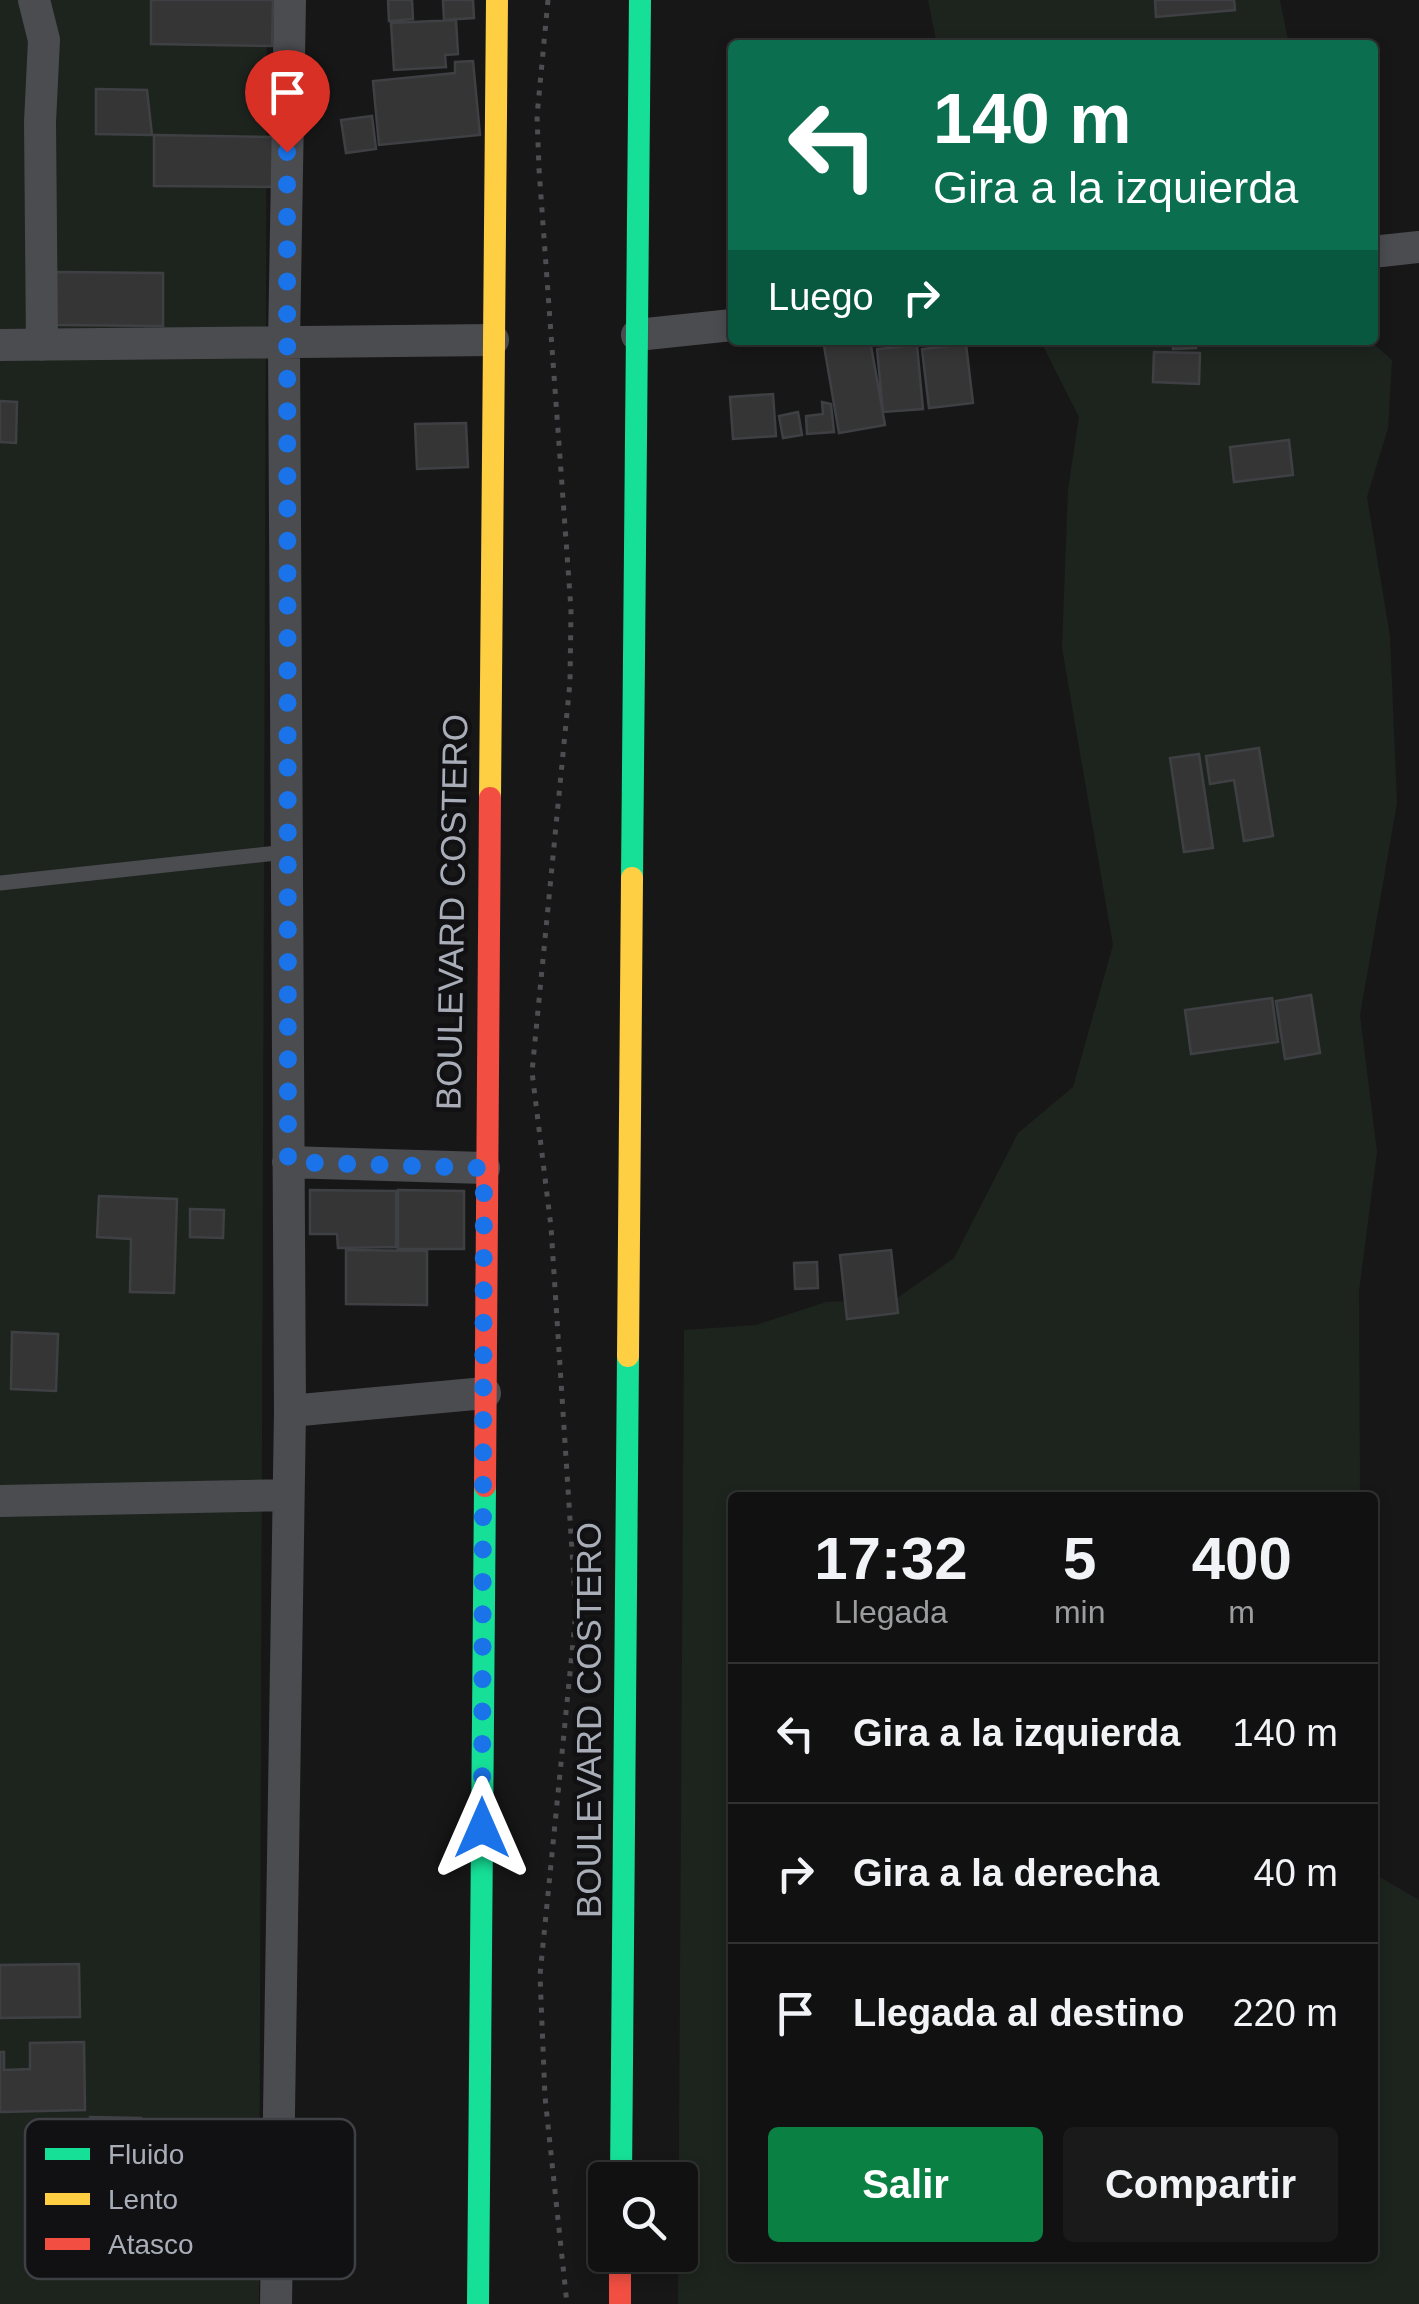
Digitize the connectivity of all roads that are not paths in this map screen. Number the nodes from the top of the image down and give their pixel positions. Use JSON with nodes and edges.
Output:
{"nodes":[{"id":1,"x":34,"y":0,"type":"edge"},
{"id":2,"x":290,"y":0,"type":"edge"},
{"id":3,"x":497,"y":0,"type":"edge"},
{"id":4,"x":640,"y":0,"type":"edge"},
{"id":5,"x":1419,"y":247,"type":"edge"},
{"id":6,"x":1378,"y":251,"type":"edge"},
{"id":7,"x":728,"y":324,"type":"edge"},
{"id":8,"x":637,"y":335,"type":"junction"},
{"id":9,"x":493,"y":340,"type":"junction"},
{"id":10,"x":284,"y":343,"type":"junction"},
{"id":11,"x":42,"y":344,"type":"junction"},
{"id":12,"x":0,"y":345,"type":"edge"},
{"id":13,"x":286,"y":852,"type":"junction"},
{"id":14,"x":0,"y":884,"type":"edge"},
{"id":15,"x":288,"y":1162,"type":"junction"},
{"id":16,"x":484,"y":1168,"type":"junction"},
{"id":17,"x":485,"y":1393,"type":"junction"},
{"id":18,"x":290,"y":1411,"type":"junction"},
{"id":19,"x":288,"y":1495,"type":"junction"},
{"id":20,"x":0,"y":1501,"type":"edge"},
{"id":21,"x":279,"y":2119,"type":"edge"},
{"id":22,"x":621,"y":2162,"type":"edge"},
{"id":23,"x":620,"y":2272,"type":"edge"},
{"id":24,"x":276,"y":2279,"type":"edge"},
{"id":25,"x":276,"y":2304,"type":"edge"},
{"id":26,"x":478,"y":2304,"type":"edge"},
{"id":27,"x":620,"y":2304,"type":"edge"}],
"edges":[{"from":1,"to":11,"type":"street"},
{"from":2,"to":10,"type":"street"},
{"from":3,"to":9,"type":"main road","name":"BOULEVARD COSTERO"},
{"from":4,"to":8,"type":"main road","name":"BOULEVARD COSTERO"},
{"from":5,"to":6,"type":"street"},
{"from":7,"to":8,"type":"street"},
{"from":8,"to":22,"type":"main road","name":"BOULEVARD COSTERO"},
{"from":9,"to":10,"type":"street"},
{"from":9,"to":16,"type":"main road","name":"BOULEVARD COSTERO"},
{"from":10,"to":11,"type":"street"},
{"from":10,"to":13,"type":"street"},
{"from":11,"to":12,"type":"street"},
{"from":13,"to":14,"type":"lane"},
{"from":13,"to":15,"type":"street"},
{"from":15,"to":16,"type":"street"},
{"from":15,"to":18,"type":"street"},
{"from":16,"to":17,"type":"main road","name":"BOULEVARD COSTERO"},
{"from":17,"to":18,"type":"street"},
{"from":17,"to":26,"type":"main road","name":"BOULEVARD COSTERO"},
{"from":18,"to":19,"type":"street"},
{"from":19,"to":20,"type":"street"},
{"from":19,"to":21,"type":"street"},
{"from":23,"to":27,"type":"main road"},
{"from":24,"to":25,"type":"street"}]}
